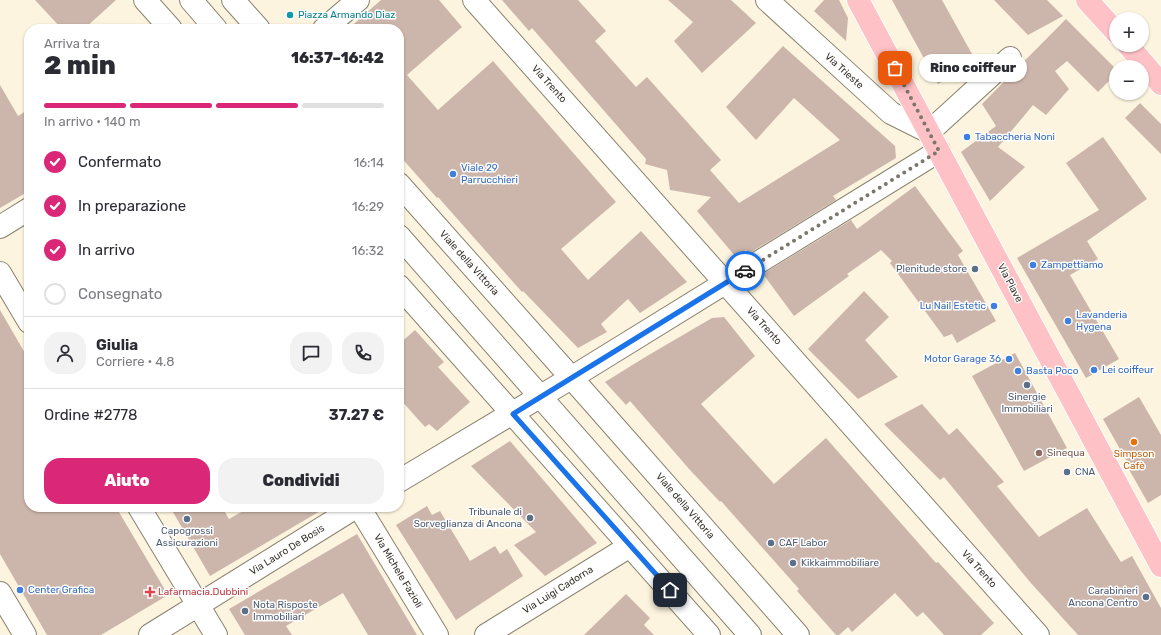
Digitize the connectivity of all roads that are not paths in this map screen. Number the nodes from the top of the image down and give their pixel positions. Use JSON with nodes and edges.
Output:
{"nodes":[{"id":1,"x":145,"y":0,"type":"edge"},
{"id":2,"x":191,"y":0,"type":"edge"},
{"id":3,"x":233,"y":0,"type":"edge"},
{"id":4,"x":358,"y":0,"type":"edge"},
{"id":5,"x":474,"y":0,"type":"edge"},
{"id":6,"x":767,"y":0,"type":"edge"},
{"id":7,"x":858,"y":0,"type":"edge"},
{"id":8,"x":1087,"y":0,"type":"edge"},
{"id":9,"x":167,"y":24,"type":"edge"},
{"id":10,"x":212,"y":24,"type":"edge"},
{"id":11,"x":255,"y":24,"type":"edge"},
{"id":12,"x":330,"y":24,"type":"edge"},
{"id":13,"x":1109,"y":24,"type":"edge"},
{"id":14,"x":1134,"y":52,"type":"edge"},
{"id":15,"x":1010,"y":58,"type":"dead end"},
{"id":16,"x":1161,"y":84,"type":"edge"},
{"id":17,"x":929,"y":132,"type":"junction"},
{"id":18,"x":939,"y":151,"type":"junction"},
{"id":19,"x":404,"y":190,"type":"edge"},
{"id":20,"x":24,"y":212,"type":"edge"},
{"id":21,"x":0,"y":227,"type":"edge"},
{"id":22,"x":404,"y":242,"type":"edge"},
{"id":23,"x":0,"y":273,"type":"edge"},
{"id":24,"x":725,"y":283,"type":"junction"},
{"id":25,"x":404,"y":292,"type":"edge"},
{"id":26,"x":24,"y":314,"type":"edge"},
{"id":27,"x":572,"y":378,"type":"junction"},
{"id":28,"x":540,"y":397,"type":"junction"},
{"id":29,"x":513,"y":414,"type":"junction"},
{"id":30,"x":404,"y":478,"type":"edge"},
{"id":31,"x":142,"y":512,"type":"edge"},
{"id":32,"x":348,"y":512,"type":"edge"},
{"id":33,"x":362,"y":512,"type":"edge"},
{"id":34,"x":630,"y":546,"type":"junction"},
{"id":35,"x":1161,"y":566,"type":"edge"},
{"id":36,"x":0,"y":593,"type":"edge"},
{"id":37,"x":198,"y":606,"type":"junction"},
{"id":38,"x":25,"y":635,"type":"edge"},
{"id":39,"x":150,"y":635,"type":"edge"},
{"id":40,"x":216,"y":635,"type":"edge"},
{"id":41,"x":437,"y":635,"type":"edge"},
{"id":42,"x":486,"y":635,"type":"edge"},
{"id":43,"x":709,"y":635,"type":"edge"},
{"id":44,"x":750,"y":635,"type":"edge"},
{"id":45,"x":798,"y":635,"type":"edge"},
{"id":46,"x":1038,"y":635,"type":"edge"}],
"edges":[{"from":1,"to":9,"type":"street"},
{"from":2,"to":10,"type":"street"},
{"from":3,"to":11,"type":"street"},
{"from":4,"to":12,"type":"street"},
{"from":5,"to":24,"type":"street","name":"Via Trento"},
{"from":6,"to":17,"type":"street","name":"Via Trieste"},
{"from":7,"to":17,"type":"main road","name":"Via Piave"},
{"from":8,"to":13,"type":"main road"},
{"from":14,"to":16,"type":"main road"},
{"from":15,"to":17,"type":"street"},
{"from":17,"to":18,"type":"main road","name":"Via Piave"},
{"from":18,"to":24,"type":"street"},
{"from":18,"to":35,"type":"main road","name":"Via Piave"},
{"from":19,"to":27,"type":"street","name":"Viale della Vittoria"},
{"from":20,"to":21,"type":"street"},
{"from":22,"to":28,"type":"street"},
{"from":23,"to":26,"type":"street"},
{"from":24,"to":27,"type":"street"},
{"from":24,"to":46,"type":"street","name":"Via Trento"},
{"from":25,"to":29,"type":"street"},
{"from":27,"to":28,"type":"street"},
{"from":27,"to":45,"type":"street","name":"Viale della Vittoria"},
{"from":28,"to":29,"type":"street"},
{"from":28,"to":44,"type":"street"},
{"from":29,"to":30,"type":"street"},
{"from":29,"to":34,"type":"street"},
{"from":31,"to":37,"type":"street"},
{"from":32,"to":37,"type":"street","name":"Via Lauro De Bosis"},
{"from":33,"to":41,"type":"street","name":"Via Michele Fazioli"},
{"from":34,"to":42,"type":"street","name":"Via Luigi Cadorna"},
{"from":34,"to":43,"type":"street"},
{"from":36,"to":38,"type":"street"},
{"from":37,"to":39,"type":"street","name":"Via Lauro De Bosis"},
{"from":37,"to":40,"type":"street"}]}
